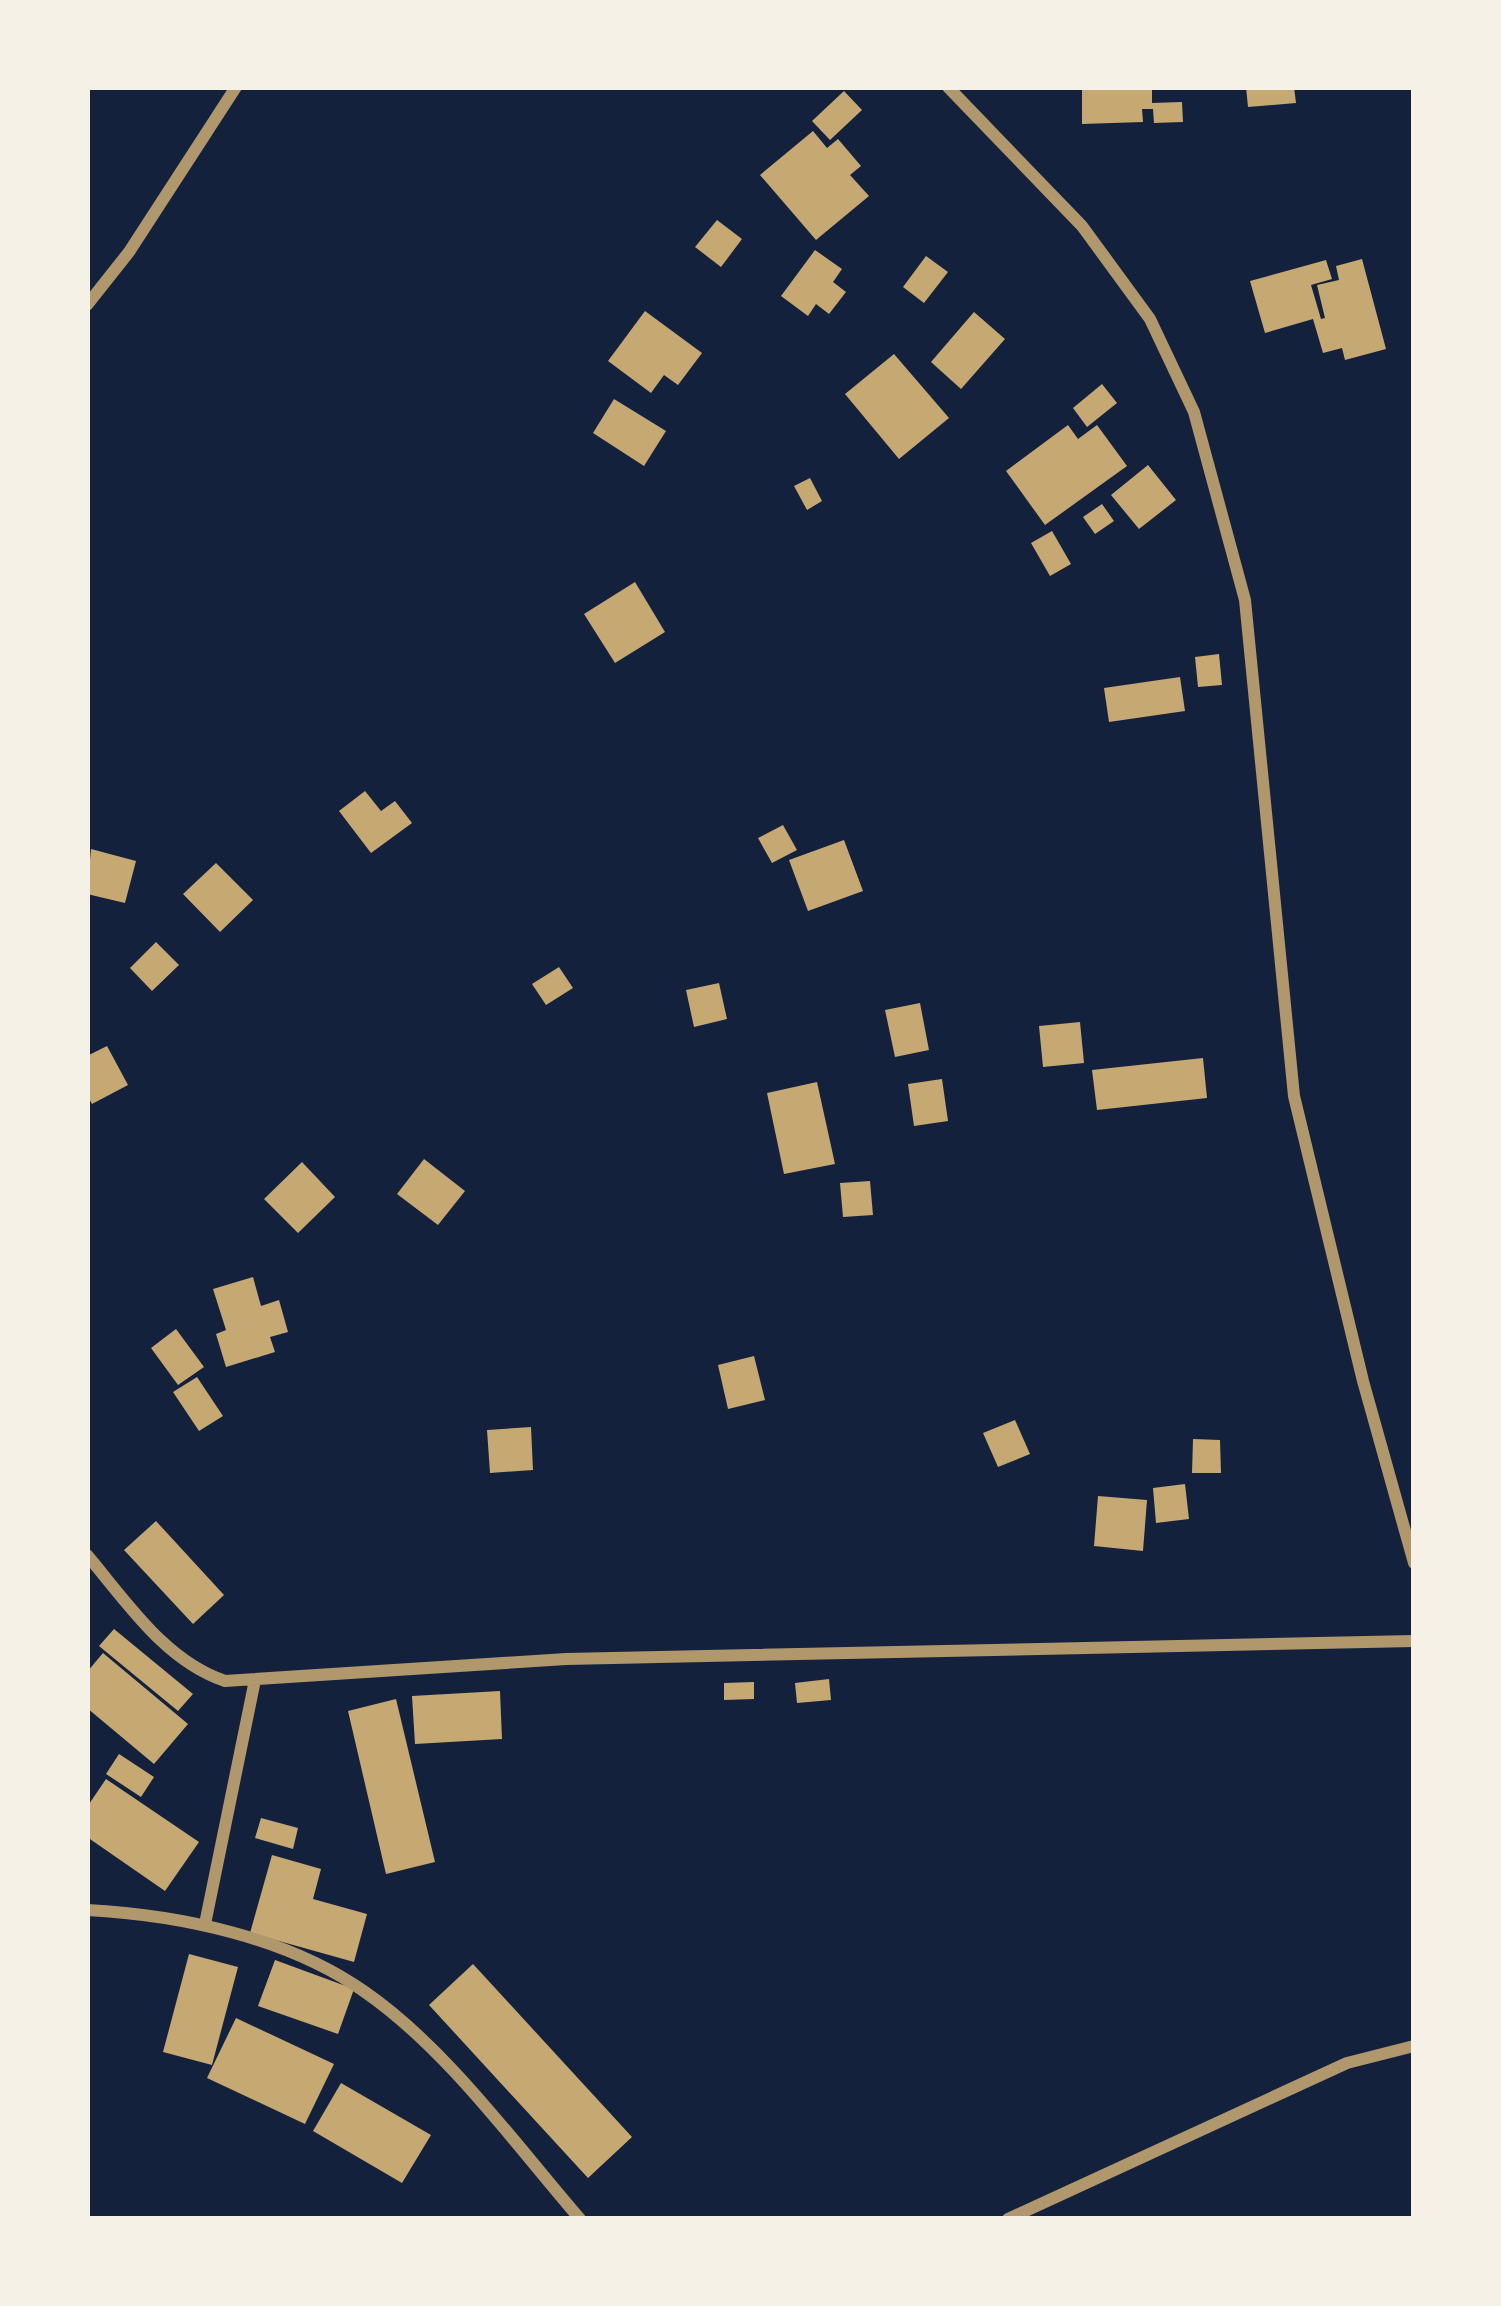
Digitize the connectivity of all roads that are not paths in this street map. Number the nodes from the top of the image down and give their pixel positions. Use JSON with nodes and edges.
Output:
{"nodes":[{"id":1,"x":236,"y":87,"type":"edge"},
{"id":2,"x":948,"y":87,"type":"edge"},
{"id":3,"x":87,"y":305,"type":"edge"},
{"id":4,"x":87,"y":1555,"type":"edge"},
{"id":5,"x":1414,"y":1563,"type":"edge"},
{"id":6,"x":1414,"y":1641,"type":"edge"},
{"id":7,"x":255,"y":1680,"type":"junction"},
{"id":8,"x":87,"y":1910,"type":"edge"},
{"id":9,"x":205,"y":1924,"type":"junction"},
{"id":10,"x":1414,"y":2046,"type":"edge"},
{"id":11,"x":580,"y":2219,"type":"edge"},
{"id":12,"x":1008,"y":2219,"type":"edge"}],
"edges":[{"from":1,"to":3,"type":"street"},
{"from":2,"to":5,"type":"street"},
{"from":4,"to":7,"type":"street"},
{"from":6,"to":7,"type":"street"},
{"from":7,"to":9,"type":"street"},
{"from":8,"to":9,"type":"street"},
{"from":9,"to":11,"type":"street"},
{"from":10,"to":12,"type":"street"}]}
